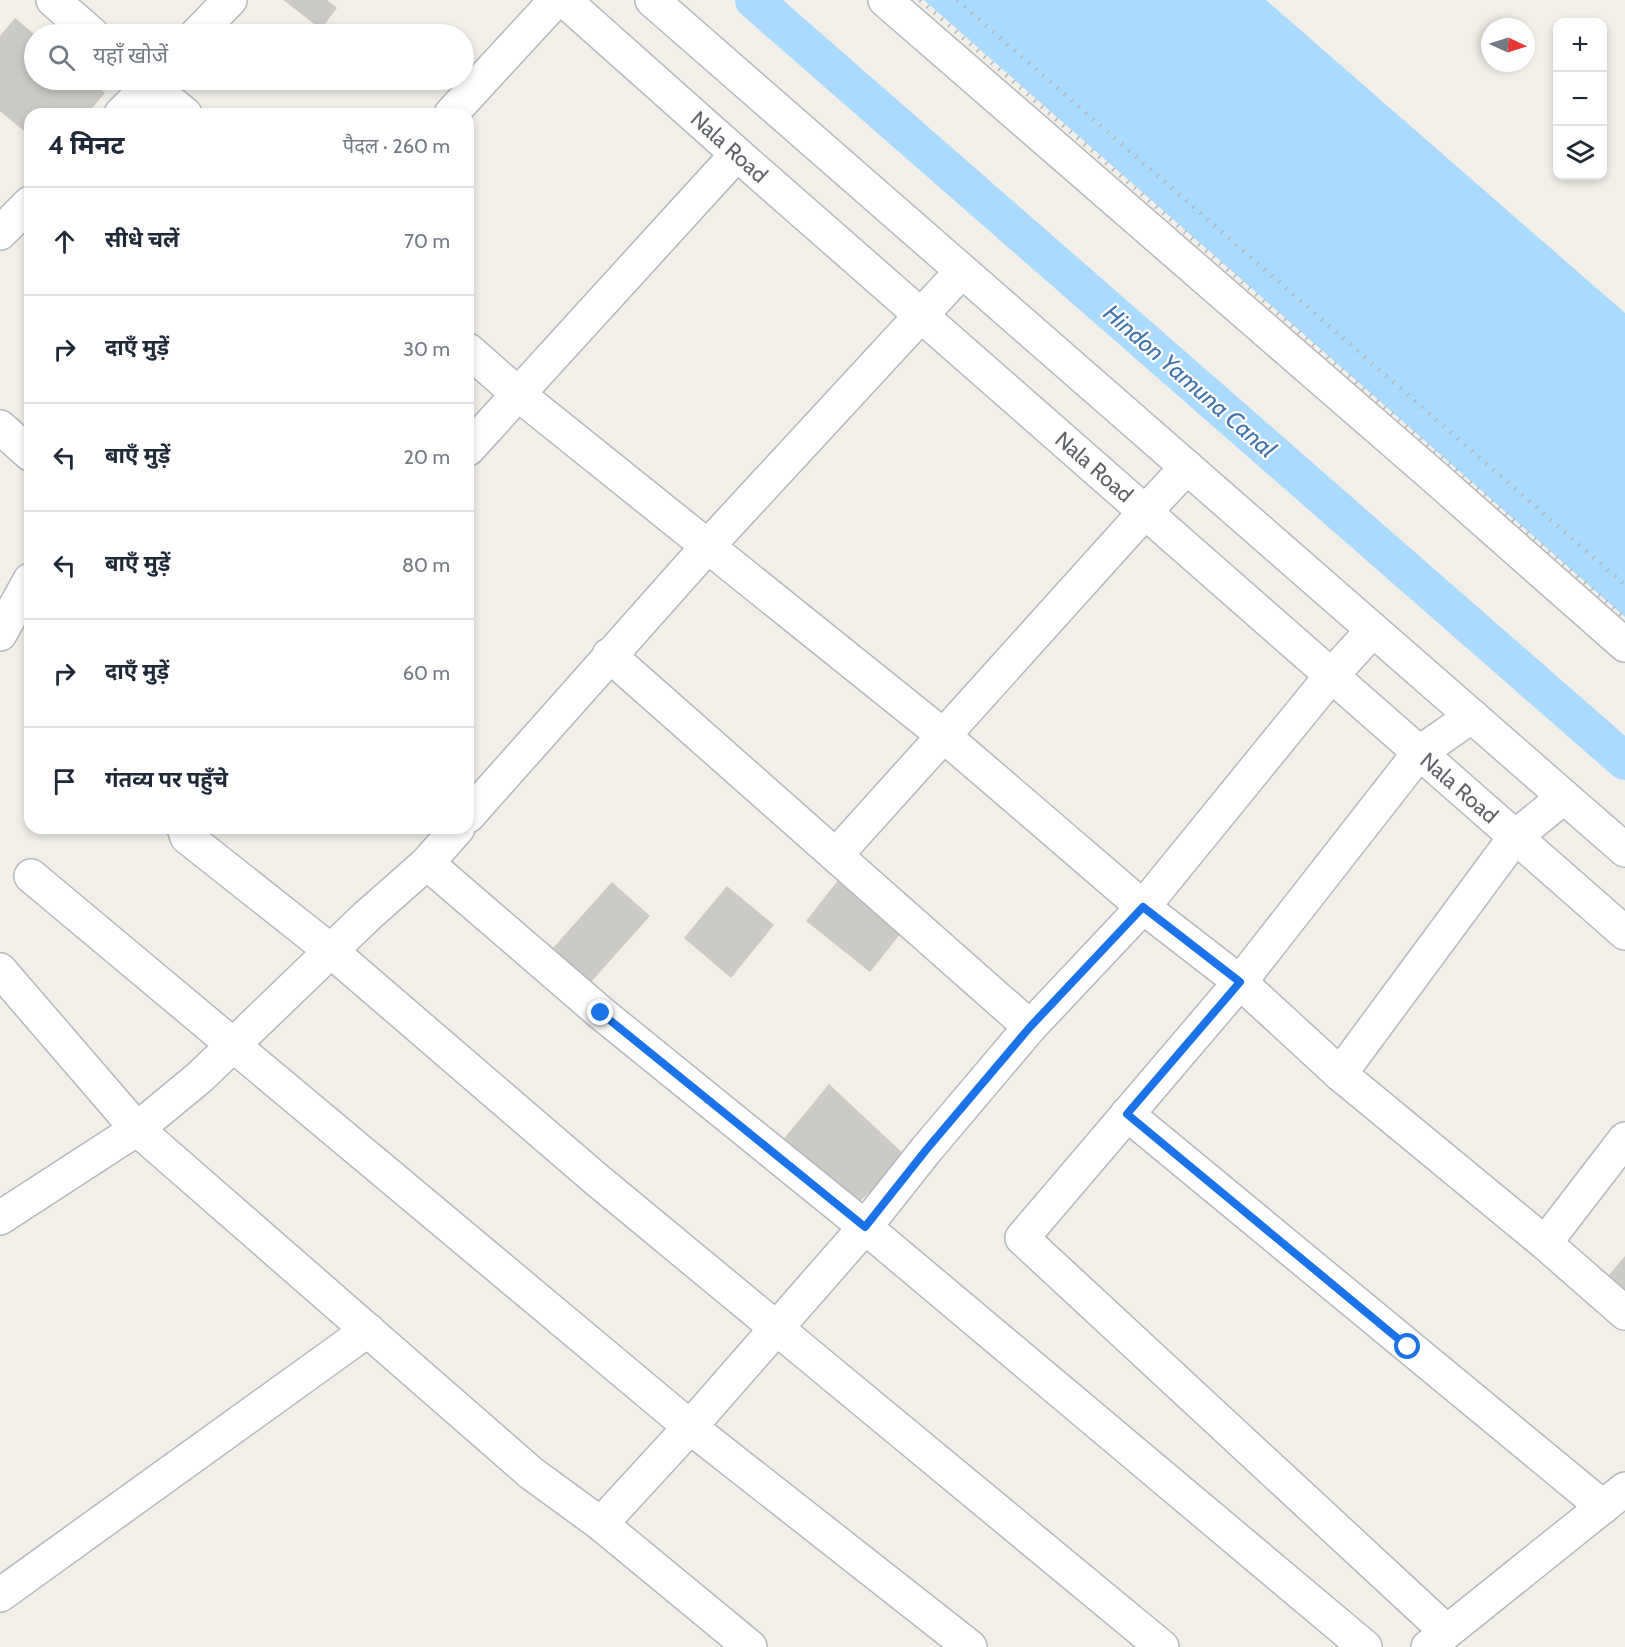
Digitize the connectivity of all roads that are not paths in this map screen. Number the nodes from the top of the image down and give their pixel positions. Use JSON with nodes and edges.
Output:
{"nodes":[{"id":1,"x":53,"y":0,"type":"edge"},
{"id":2,"x":230,"y":0,"type":"edge"},
{"id":3,"x":556,"y":0,"type":"edge"},
{"id":4,"x":564,"y":0,"type":"edge"},
{"id":5,"x":652,"y":0,"type":"edge"},
{"id":6,"x":885,"y":0,"type":"edge"},
{"id":7,"x":81,"y":24,"type":"edge"},
{"id":8,"x":207,"y":24,"type":"edge"},
{"id":9,"x":474,"y":89,"type":"edge"},
{"id":10,"x":142,"y":90,"type":"edge"},
{"id":11,"x":158,"y":90,"type":"edge"},
{"id":12,"x":473,"y":90,"type":"edge"},
{"id":13,"x":126,"y":108,"type":"edge"},
{"id":14,"x":178,"y":108,"type":"edge"},
{"id":15,"x":457,"y":108,"type":"edge"},
{"id":16,"x":737,"y":154,"type":"junction"},
{"id":17,"x":24,"y":209,"type":"edge"},
{"id":18,"x":0,"y":233,"type":"edge"},
{"id":19,"x":962,"y":271,"type":"junction"},
{"id":20,"x":922,"y":316,"type":"junction"},
{"id":21,"x":474,"y":355,"type":"edge"},
{"id":22,"x":518,"y":394,"type":"junction"},
{"id":23,"x":0,"y":427,"type":"edge"},
{"id":24,"x":474,"y":442,"type":"edge"},
{"id":25,"x":24,"y":449,"type":"edge"},
{"id":26,"x":1187,"y":467,"type":"junction"},
{"id":27,"x":1144,"y":512,"type":"junction"},
{"id":28,"x":707,"y":547,"type":"junction"},
{"id":29,"x":24,"y":591,"type":"edge"},
{"id":30,"x":1373,"y":630,"type":"junction"},
{"id":31,"x":0,"y":634,"type":"edge"},
{"id":32,"x":1625,"y":645,"type":"edge"},
{"id":33,"x":609,"y":655,"type":"junction"},
{"id":34,"x":1331,"y":675,"type":"junction"},
{"id":35,"x":1472,"y":716,"type":"junction"},
{"id":36,"x":944,"y":736,"type":"junction"},
{"id":37,"x":1419,"y":753,"type":"junction"},
{"id":38,"x":1564,"y":797,"type":"junction"},
{"id":39,"x":474,"y":809,"type":"edge"},
{"id":40,"x":186,"y":834,"type":"edge"},
{"id":41,"x":453,"y":834,"type":"edge"},
{"id":42,"x":1515,"y":837,"type":"junction"},
{"id":43,"x":1625,"y":850,"type":"edge"},
{"id":44,"x":836,"y":855,"type":"junction"},
{"id":45,"x":427,"y":863,"type":"junction"},
{"id":46,"x":31,"y":876,"type":"dead end"},
{"id":47,"x":1143,"y":907,"type":"junction"},
{"id":48,"x":1625,"y":933,"type":"edge"},
{"id":49,"x":331,"y":951,"type":"junction"},
{"id":50,"x":0,"y":970,"type":"edge"},
{"id":51,"x":1240,"y":982,"type":"junction"},
{"id":52,"x":1030,"y":1027,"type":"junction"},
{"id":53,"x":233,"y":1046,"type":"junction"},
{"id":54,"x":1340,"y":1074,"type":"junction"},
{"id":55,"x":1127,"y":1114,"type":"junction"},
{"id":56,"x":137,"y":1129,"type":"junction"},
{"id":57,"x":1625,"y":1139,"type":"edge"},
{"id":58,"x":0,"y":1218,"type":"edge"},
{"id":59,"x":865,"y":1227,"type":"junction"},
{"id":60,"x":1545,"y":1243,"type":"junction"},
{"id":61,"x":1625,"y":1313,"type":"edge"},
{"id":62,"x":777,"y":1328,"type":"junction"},
{"id":63,"x":368,"y":1330,"type":"junction"},
{"id":64,"x":690,"y":1427,"type":"junction"},
{"id":65,"x":1614,"y":1498,"type":"edge"},
{"id":66,"x":601,"y":1524,"type":"junction"},
{"id":67,"x":0,"y":1595,"type":"edge"},
{"id":68,"x":1437,"y":1639,"type":"edge"},
{"id":69,"x":750,"y":1647,"type":"edge"},
{"id":70,"x":970,"y":1647,"type":"edge"},
{"id":71,"x":1162,"y":1647,"type":"edge"},
{"id":72,"x":1365,"y":1647,"type":"edge"}],
"edges":[{"from":1,"to":7,"type":"street"},
{"from":2,"to":8,"type":"street"},
{"from":3,"to":9,"type":"street"},
{"from":4,"to":16,"type":"street","name":"Nala Road"},
{"from":5,"to":19,"type":"street"},
{"from":6,"to":32,"type":"street"},
{"from":10,"to":13,"type":"street"},
{"from":11,"to":14,"type":"street"},
{"from":12,"to":15,"type":"street"},
{"from":16,"to":20,"type":"street","name":"Nala Road"},
{"from":16,"to":22,"type":"street"},
{"from":17,"to":18,"type":"street"},
{"from":19,"to":20,"type":"street"},
{"from":19,"to":26,"type":"street"},
{"from":20,"to":27,"type":"street","name":"Nala Road"},
{"from":20,"to":28,"type":"street"},
{"from":21,"to":22,"type":"street"},
{"from":22,"to":24,"type":"street"},
{"from":22,"to":28,"type":"street"},
{"from":23,"to":25,"type":"street"},
{"from":26,"to":27,"type":"street"},
{"from":26,"to":30,"type":"street"},
{"from":27,"to":34,"type":"street","name":"Nala Road"},
{"from":27,"to":36,"type":"street"},
{"from":28,"to":33,"type":"street"},
{"from":28,"to":36,"type":"street"},
{"from":29,"to":31,"type":"street"},
{"from":30,"to":34,"type":"street"},
{"from":30,"to":35,"type":"street"},
{"from":33,"to":39,"type":"street"},
{"from":33,"to":44,"type":"street"},
{"from":34,"to":37,"type":"street","name":"Nala Road"},
{"from":34,"to":47,"type":"street"},
{"from":35,"to":37,"type":"street"},
{"from":35,"to":38,"type":"street"},
{"from":36,"to":44,"type":"street"},
{"from":36,"to":47,"type":"street"},
{"from":37,"to":42,"type":"street","name":"Nala Road"},
{"from":37,"to":51,"type":"street"},
{"from":38,"to":42,"type":"street"},
{"from":38,"to":43,"type":"street"},
{"from":40,"to":49,"type":"street"},
{"from":41,"to":45,"type":"street"},
{"from":42,"to":48,"type":"street","name":"Nala Road"},
{"from":42,"to":54,"type":"street"},
{"from":44,"to":52,"type":"street"},
{"from":45,"to":49,"type":"street"},
{"from":45,"to":59,"type":"street"},
{"from":46,"to":53,"type":"street"},
{"from":47,"to":51,"type":"street"},
{"from":47,"to":52,"type":"street"},
{"from":49,"to":53,"type":"street"},
{"from":49,"to":62,"type":"street"},
{"from":50,"to":56,"type":"street"},
{"from":51,"to":54,"type":"street"},
{"from":51,"to":55,"type":"street"},
{"from":52,"to":59,"type":"street"},
{"from":53,"to":56,"type":"street"},
{"from":53,"to":64,"type":"street"},
{"from":54,"to":60,"type":"street"},
{"from":55,"to":65,"type":"street"},
{"from":55,"to":68,"type":"street"},
{"from":56,"to":58,"type":"street"},
{"from":56,"to":63,"type":"street"},
{"from":57,"to":60,"type":"street"},
{"from":59,"to":62,"type":"street"},
{"from":59,"to":72,"type":"street"},
{"from":60,"to":61,"type":"street"},
{"from":62,"to":64,"type":"street"},
{"from":62,"to":71,"type":"street"},
{"from":63,"to":66,"type":"street"},
{"from":63,"to":67,"type":"street"},
{"from":64,"to":66,"type":"street"},
{"from":64,"to":70,"type":"street"},
{"from":65,"to":68,"type":"street"},
{"from":66,"to":69,"type":"street"}]}
